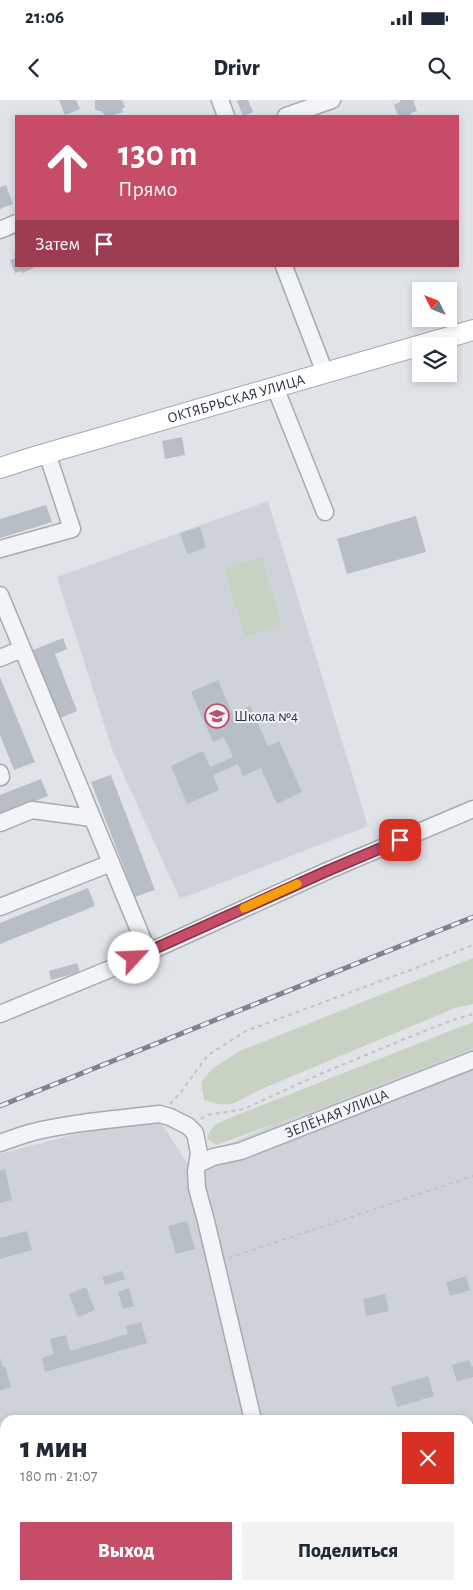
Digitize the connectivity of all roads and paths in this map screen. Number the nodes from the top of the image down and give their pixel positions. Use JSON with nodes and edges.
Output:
{"nodes":[{"id":1,"x":220,"y":100,"type":"edge"},
{"id":2,"x":332,"y":100,"type":"edge"},
{"id":3,"x":226,"y":115,"type":"edge"},
{"id":4,"x":289,"y":115,"type":"edge"},
{"id":5,"x":15,"y":223,"type":"edge"},
{"id":6,"x":0,"y":230,"type":"edge"},
{"id":7,"x":284,"y":267,"type":"edge"},
{"id":8,"x":473,"y":330,"type":"edge"},
{"id":9,"x":325,"y":373,"type":"junction"},
{"id":10,"x":275,"y":387,"type":"junction"},
{"id":11,"x":47,"y":453,"type":"junction"},
{"id":12,"x":0,"y":468,"type":"edge"},
{"id":13,"x":325,"y":512,"type":"dead end"},
{"id":14,"x":0,"y":549,"type":"edge"},
{"id":15,"x":0,"y":595,"type":"edge"},
{"id":16,"x":5,"y":621,"type":"edge"},
{"id":17,"x":22,"y":649,"type":"junction"},
{"id":18,"x":0,"y":658,"type":"edge"},
{"id":19,"x":473,"y":809,"type":"edge"},
{"id":20,"x":92,"y":818,"type":"junction"},
{"id":21,"x":0,"y":823,"type":"edge"},
{"id":22,"x":111,"y":863,"type":"junction"},
{"id":23,"x":0,"y":907,"type":"edge"},
{"id":24,"x":473,"y":946,"type":"edge"},
{"id":25,"x":148,"y":952,"type":"junction"},
{"id":26,"x":0,"y":1014,"type":"edge"},
{"id":27,"x":473,"y":1014,"type":"edge"},
{"id":28,"x":473,"y":1060,"type":"edge"},
{"id":29,"x":165,"y":1116,"type":"junction"},
{"id":30,"x":188,"y":1126,"type":"junction"},
{"id":31,"x":0,"y":1143,"type":"edge"},
{"id":32,"x":198,"y":1164,"type":"junction"},
{"id":33,"x":473,"y":1176,"type":"edge"},
{"id":34,"x":216,"y":1262,"type":"junction"},
{"id":35,"x":252,"y":1415,"type":"edge"}],
"edges":[{"from":1,"to":3,"type":"street"},
{"from":2,"to":4,"type":"street"},
{"from":5,"to":6,"type":"street"},
{"from":7,"to":9,"type":"street"},
{"from":8,"to":9,"type":"main road","name":"ОКТЯБРЬСКАЯ УЛИЦА"},
{"from":9,"to":10,"type":"main road","name":"ОКТЯБРЬСКАЯ УЛИЦА"},
{"from":10,"to":11,"type":"main road","name":"ОКТЯБРЬСКАЯ УЛИЦА"},
{"from":10,"to":13,"type":"street"},
{"from":11,"to":12,"type":"main road","name":"ОКТЯБРЬСКАЯ УЛИЦА"},
{"from":11,"to":14,"type":"street"},
{"from":15,"to":16,"type":"street"},
{"from":16,"to":17,"type":"street"},
{"from":17,"to":18,"type":"street"},
{"from":17,"to":20,"type":"street"},
{"from":19,"to":25,"type":"street"},
{"from":20,"to":21,"type":"street"},
{"from":20,"to":22,"type":"street"},
{"from":22,"to":23,"type":"street"},
{"from":22,"to":25,"type":"street"},
{"from":24,"to":29,"type":"path"},
{"from":25,"to":26,"type":"street"},
{"from":27,"to":30,"type":"path"},
{"from":28,"to":32,"type":"street","name":"ЗЕЛЁНАЯ УЛИЦА"},
{"from":29,"to":30,"type":"street"},
{"from":29,"to":31,"type":"street"},
{"from":30,"to":32,"type":"street"},
{"from":32,"to":34,"type":"street"},
{"from":33,"to":34,"type":"path"},
{"from":34,"to":35,"type":"street"}]}
